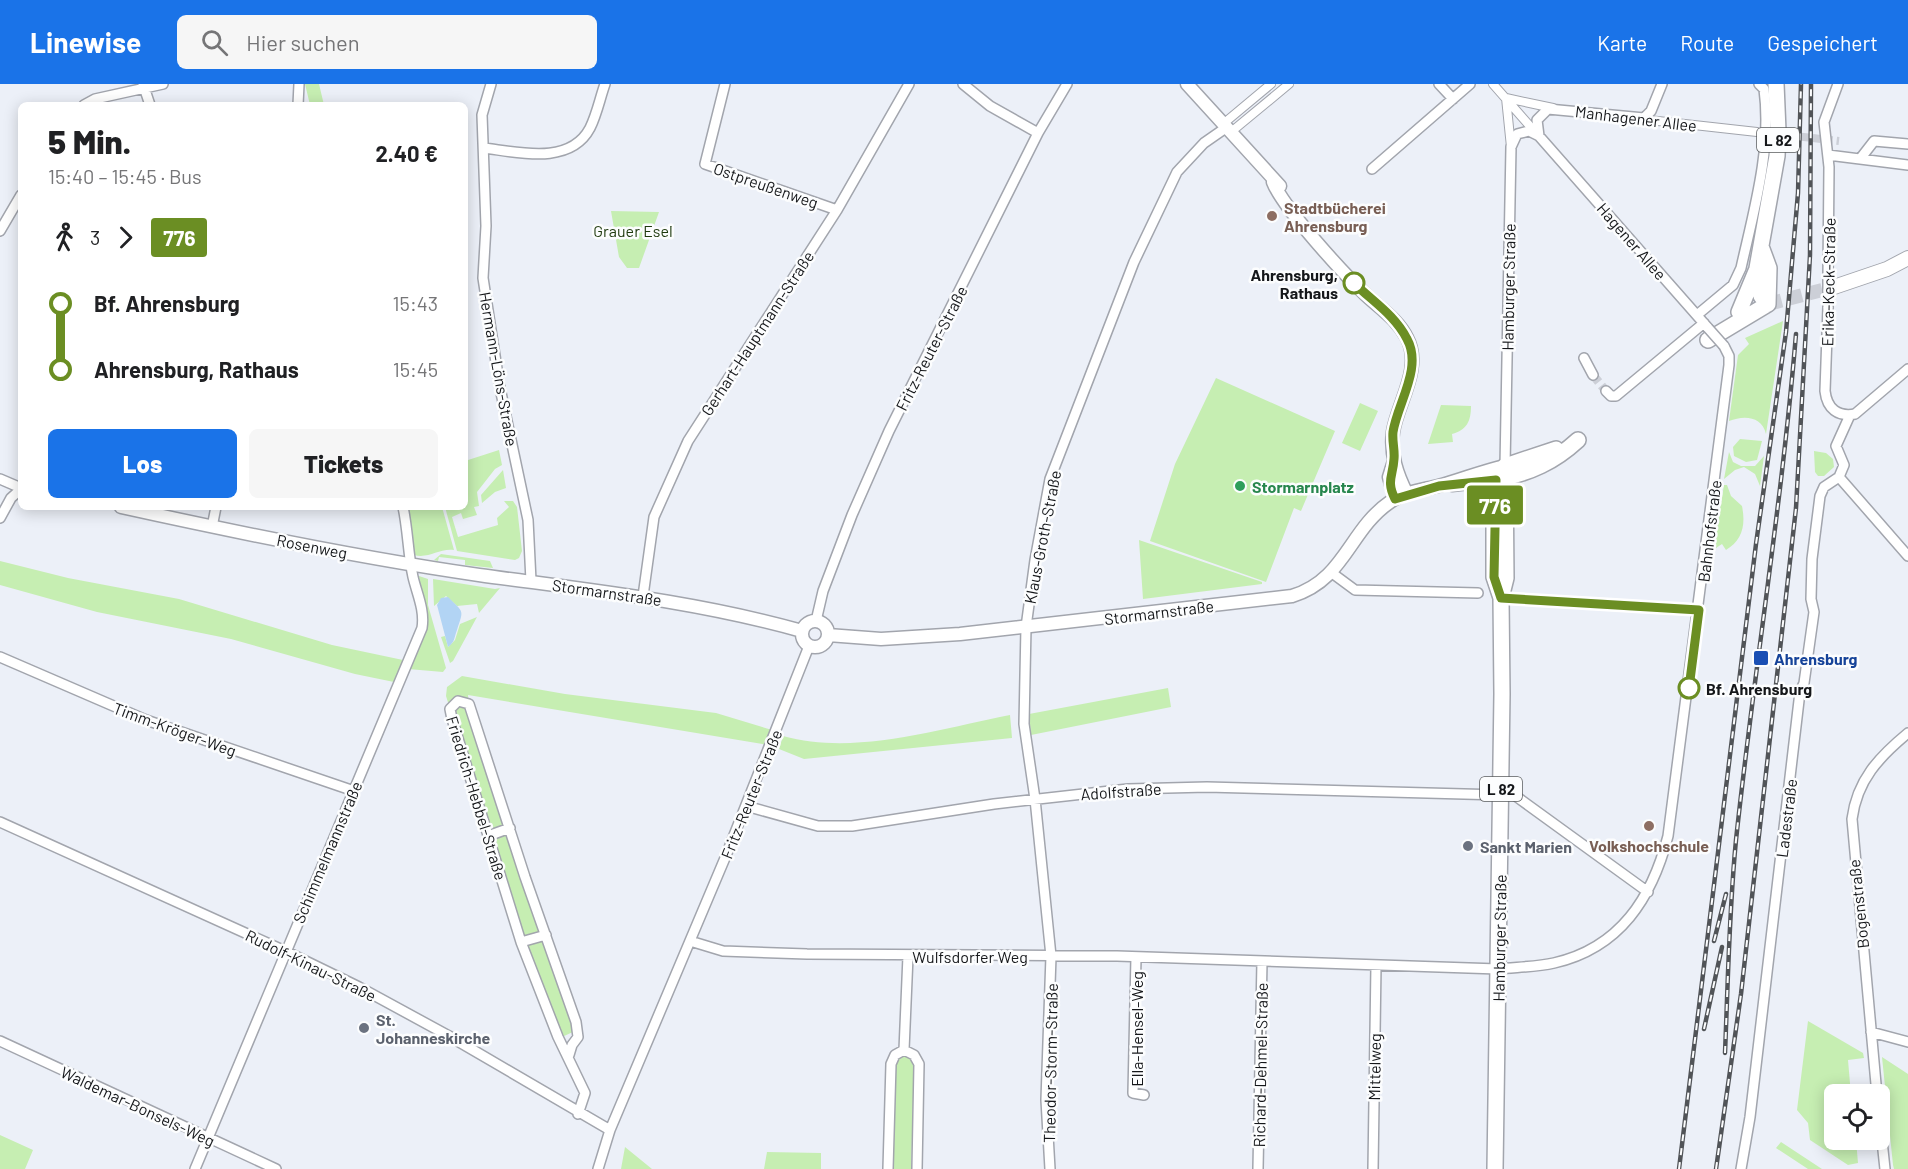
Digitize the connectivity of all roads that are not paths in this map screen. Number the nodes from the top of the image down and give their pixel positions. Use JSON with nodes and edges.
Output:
{"nodes":[{"id":1,"x":163,"y":84,"type":"edge"},
{"id":2,"x":299,"y":84,"type":"edge"},
{"id":3,"x":491,"y":84,"type":"edge"},
{"id":4,"x":605,"y":84,"type":"edge"},
{"id":5,"x":725,"y":84,"type":"edge"},
{"id":6,"x":909,"y":84,"type":"edge"},
{"id":7,"x":963,"y":84,"type":"edge"},
{"id":8,"x":1067,"y":84,"type":"edge"},
{"id":9,"x":1187,"y":84,"type":"edge"},
{"id":10,"x":1271,"y":84,"type":"edge"},
{"id":11,"x":1289,"y":84,"type":"edge"},
{"id":12,"x":1439,"y":84,"type":"edge"},
{"id":13,"x":1470,"y":84,"type":"edge"},
{"id":14,"x":1493,"y":84,"type":"edge"},
{"id":15,"x":1662,"y":84,"type":"edge"},
{"id":16,"x":1766,"y":84,"type":"edge"},
{"id":17,"x":1838,"y":84,"type":"edge"},
{"id":18,"x":144,"y":86,"type":"edge"},
{"id":19,"x":1506,"y":98,"type":"junction"},
{"id":20,"x":1453,"y":99,"type":"junction"},
{"id":21,"x":90,"y":102,"type":"edge"},
{"id":22,"x":149,"y":102,"type":"edge"},
{"id":23,"x":298,"y":102,"type":"edge"},
{"id":24,"x":1555,"y":109,"type":"junction"},
{"id":25,"x":1639,"y":118,"type":"junction"},
{"id":26,"x":1227,"y":128,"type":"junction"},
{"id":27,"x":1038,"y":133,"type":"junction"},
{"id":28,"x":1761,"y":133,"type":"junction"},
{"id":29,"x":1539,"y":136,"type":"junction"},
{"id":30,"x":1908,"y":144,"type":"edge"},
{"id":31,"x":1511,"y":147,"type":"junction"},
{"id":32,"x":484,"y":148,"type":"junction"},
{"id":33,"x":1828,"y":155,"type":"junction"},
{"id":34,"x":1860,"y":159,"type":"junction"},
{"id":35,"x":1908,"y":165,"type":"edge"},
{"id":36,"x":1372,"y":169,"type":"dead end"},
{"id":37,"x":18,"y":200,"type":"edge"},
{"id":38,"x":837,"y":210,"type":"junction"},
{"id":39,"x":0,"y":231,"type":"edge"},
{"id":40,"x":1762,"y":249,"type":"junction"},
{"id":41,"x":1908,"y":258,"type":"edge"},
{"id":42,"x":1757,"y":268,"type":"junction"},
{"id":43,"x":1831,"y":282,"type":"junction"},
{"id":44,"x":1768,"y":304,"type":"junction"},
{"id":45,"x":1738,"y":312,"type":"junction"},
{"id":46,"x":1697,"y":315,"type":"junction"},
{"id":47,"x":1706,"y":326,"type":"junction"},
{"id":48,"x":1724,"y":346,"type":"joint"},
{"id":49,"x":1584,"y":358,"type":"dead end"},
{"id":50,"x":1908,"y":369,"type":"edge"},
{"id":51,"x":1593,"y":375,"type":"tunnel mouth"},
{"id":52,"x":1606,"y":391,"type":"dead end"},
{"id":53,"x":1850,"y":415,"type":"junction"},
{"id":54,"x":1394,"y":460,"type":"junction"},
{"id":55,"x":1503,"y":475,"type":"junction"},
{"id":56,"x":1839,"y":477,"type":"junction"},
{"id":57,"x":0,"y":479,"type":"edge"},
{"id":58,"x":18,"y":488,"type":"edge"},
{"id":59,"x":18,"y":492,"type":"edge"},
{"id":60,"x":1407,"y":494,"type":"junction"},
{"id":61,"x":1395,"y":499,"type":"junction"},
{"id":62,"x":135,"y":510,"type":"edge"},
{"id":63,"x":215,"y":510,"type":"edge"},
{"id":64,"x":403,"y":510,"type":"edge"},
{"id":65,"x":0,"y":518,"type":"edge"},
{"id":66,"x":212,"y":527,"type":"junction"},
{"id":67,"x":1908,"y":556,"type":"edge"},
{"id":68,"x":411,"y":564,"type":"junction"},
{"id":69,"x":1332,"y":573,"type":"junction"},
{"id":70,"x":531,"y":581,"type":"junction"},
{"id":71,"x":1478,"y":593,"type":"dead end"},
{"id":72,"x":643,"y":596,"type":"junction"},
{"id":73,"x":1501,"y":598,"type":"junction"},
{"id":74,"x":1699,"y":610,"type":"junction"},
{"id":75,"x":816,"y":621,"type":"junction"},
{"id":76,"x":1026,"y":627,"type":"junction"},
{"id":77,"x":802,"y":631,"type":"junction"},
{"id":78,"x":828,"y":635,"type":"junction"},
{"id":79,"x":809,"y":646,"type":"junction"},
{"id":80,"x":0,"y":657,"type":"edge"},
{"id":81,"x":1908,"y":733,"type":"edge"},
{"id":82,"x":354,"y":791,"type":"junction"},
{"id":83,"x":1509,"y":796,"type":"junction"},
{"id":84,"x":1035,"y":799,"type":"junction"},
{"id":85,"x":746,"y":806,"type":"junction"},
{"id":86,"x":0,"y":822,"type":"edge"},
{"id":87,"x":510,"y":828,"type":"junction"},
{"id":88,"x":488,"y":836,"type":"junction"},
{"id":89,"x":1648,"y":892,"type":"junction"},
{"id":90,"x":546,"y":935,"type":"junction"},
{"id":91,"x":690,"y":941,"type":"junction"},
{"id":92,"x":521,"y":942,"type":"junction"},
{"id":93,"x":285,"y":951,"type":"junction"},
{"id":94,"x":908,"y":956,"type":"junction"},
{"id":95,"x":1051,"y":956,"type":"junction"},
{"id":96,"x":1136,"y":957,"type":"junction"},
{"id":97,"x":1262,"y":961,"type":"junction"},
{"id":98,"x":1376,"y":965,"type":"junction"},
{"id":99,"x":1498,"y":969,"type":"junction"},
{"id":100,"x":1871,"y":1032,"type":"junction"},
{"id":101,"x":0,"y":1041,"type":"edge"},
{"id":102,"x":1908,"y":1042,"type":"edge"},
{"id":103,"x":904,"y":1050,"type":"junction"},
{"id":104,"x":569,"y":1055,"type":"junction"},
{"id":105,"x":1876,"y":1084,"type":"edge"},
{"id":106,"x":1144,"y":1095,"type":"dead end"},
{"id":107,"x":578,"y":1114,"type":"junction"},
{"id":108,"x":610,"y":1130,"type":"junction"},
{"id":109,"x":209,"y":1139,"type":"junction"},
{"id":110,"x":1883,"y":1150,"type":"edge"},
{"id":111,"x":195,"y":1169,"type":"edge"},
{"id":112,"x":276,"y":1169,"type":"edge"},
{"id":113,"x":598,"y":1169,"type":"edge"},
{"id":114,"x":888,"y":1169,"type":"edge"},
{"id":115,"x":916,"y":1169,"type":"edge"},
{"id":116,"x":1050,"y":1169,"type":"edge"},
{"id":117,"x":1258,"y":1169,"type":"edge"},
{"id":118,"x":1373,"y":1169,"type":"edge"},
{"id":119,"x":1495,"y":1169,"type":"edge"},
{"id":120,"x":1741,"y":1169,"type":"edge"},
{"id":121,"x":1885,"y":1169,"type":"edge"}],
"edges":[{"from":1,"to":18,"type":"street"},
{"from":2,"to":23,"type":"street"},
{"from":3,"to":32,"type":"street","name":"Hermann-Löns-Straße"},
{"from":4,"to":32,"type":"street"},
{"from":5,"to":38,"type":"street","name":"Ostpreußenweg"},
{"from":6,"to":38,"type":"street","name":"Gerhart-Hauptmann-Straße"},
{"from":7,"to":27,"type":"street"},
{"from":8,"to":27,"type":"street","name":"Fritz-Reuter-Straße"},
{"from":9,"to":26,"type":"street"},
{"from":10,"to":26,"type":"street","name":"Klaus-Groth-Straße"},
{"from":11,"to":26,"type":"street","name":"Klaus-Groth-Straße"},
{"from":12,"to":20,"type":"street"},
{"from":13,"to":20,"type":"street"},
{"from":14,"to":19,"type":"street"},
{"from":15,"to":25,"type":"street"},
{"from":16,"to":28,"type":"street"},
{"from":16,"to":40,"type":"main road","number":"L 82"},
{"from":17,"to":33,"type":"street","name":"Erika-Keck-Straße"},
{"from":18,"to":21,"type":"street"},
{"from":18,"to":22,"type":"street"},
{"from":19,"to":24,"type":"street"},
{"from":19,"to":29,"type":"street"},
{"from":19,"to":31,"type":"street"},
{"from":20,"to":36,"type":"street"},
{"from":24,"to":25,"type":"street","name":"Manhagener Allee"},
{"from":24,"to":29,"type":"street","name":"Manhagener Allee"},
{"from":25,"to":28,"type":"street","name":"Manhagener Allee"},
{"from":26,"to":54,"type":"street"},
{"from":26,"to":76,"type":"street","name":"Klaus-Groth-Straße"},
{"from":27,"to":75,"type":"street","name":"Fritz-Reuter-Straße"},
{"from":28,"to":46,"type":"street"},
{"from":29,"to":31,"type":"street"},
{"from":29,"to":46,"type":"street","name":"Hagener Allee"},
{"from":30,"to":34,"type":"street"},
{"from":31,"to":55,"type":"street","name":"Hamburger Straße"},
{"from":32,"to":70,"type":"street","name":"Hermann-Löns-Straße"},
{"from":33,"to":34,"type":"street"},
{"from":33,"to":43,"type":"street","name":"Erika-Keck-Straße"},
{"from":34,"to":35,"type":"street"},
{"from":37,"to":39,"type":"street"},
{"from":38,"to":72,"type":"street","name":"Gerhart-Hauptmann-Straße"},
{"from":40,"to":42,"type":"main road","number":"L 82"},
{"from":40,"to":44,"type":"main road","number":"L 82"},
{"from":41,"to":43,"type":"main road"},
{"from":42,"to":44,"type":"main road","number":"L 82"},
{"from":42,"to":45,"type":"main road","number":"L 82"},
{"from":43,"to":53,"type":"street","name":"Erika-Keck-Straße","bridge":true},
{"from":44,"to":45,"type":"main road","number":"L 82"},
{"from":44,"to":45,"type":"main road","number":"L 82"},
{"from":46,"to":47,"type":"street","name":"Hagener Allee"},
{"from":47,"to":48,"type":"street","name":"Hagener Allee","bridge":true},
{"from":47,"to":52,"type":"street"},
{"from":48,"to":74,"type":"street","name":"Bahnhofstraße"},
{"from":49,"to":51,"type":"street"},
{"from":50,"to":53,"type":"street"},
{"from":53,"to":56,"type":"street"},
{"from":54,"to":60,"type":"street"},
{"from":54,"to":61,"type":"street"},
{"from":55,"to":60,"type":"street"},
{"from":55,"to":73,"type":"main road","name":"Hamburger Straße","number":"L 82"},
{"from":56,"to":67,"type":"street"},
{"from":56,"to":120,"type":"street","name":"Ladestraße"},
{"from":57,"to":58,"type":"street"},
{"from":59,"to":65,"type":"street"},
{"from":60,"to":61,"type":"street"},
{"from":61,"to":69,"type":"street","name":"Stormarnstraße"},
{"from":62,"to":66,"type":"street","name":"Rosenweg"},
{"from":63,"to":66,"type":"street"},
{"from":64,"to":68,"type":"street","name":"Schimmelmannstraße"},
{"from":66,"to":68,"type":"street","name":"Rosenweg"},
{"from":68,"to":70,"type":"street","name":"Stormarnstraße"},
{"from":68,"to":82,"type":"street","name":"Schimmelmannstraße"},
{"from":69,"to":71,"type":"street"},
{"from":69,"to":76,"type":"street","name":"Stormarnstraße"},
{"from":70,"to":72,"type":"street","name":"Stormarnstraße"},
{"from":72,"to":77,"type":"street","name":"Stormarnstraße"},
{"from":73,"to":74,"type":"street"},
{"from":73,"to":83,"type":"main road","name":"Hamburger Straße","number":"L 82"},
{"from":74,"to":89,"type":"street","name":"Bahnhofstraße"},
{"from":75,"to":77,"type":"street"},
{"from":75,"to":78,"type":"street"},
{"from":76,"to":78,"type":"street","name":"Stormarnstraße"},
{"from":76,"to":84,"type":"street","name":"Klaus-Groth-Straße"},
{"from":77,"to":79,"type":"street"},
{"from":78,"to":79,"type":"street"},
{"from":79,"to":85,"type":"street","name":"Fritz-Reuter-Straße"},
{"from":80,"to":82,"type":"street","name":"Timm-Kröger-Weg"},
{"from":81,"to":100,"type":"street","name":"Bogenstraße"},
{"from":82,"to":93,"type":"street","name":"Schimmelmannstraße"},
{"from":83,"to":84,"type":"street","name":"Adolfstraße"},
{"from":83,"to":89,"type":"street"},
{"from":83,"to":99,"type":"main road","name":"Hamburger Straße","number":"L 82"},
{"from":84,"to":85,"type":"street","name":"Adolfstraße"},
{"from":84,"to":95,"type":"street","name":"Klaus-Groth-Straße"},
{"from":85,"to":91,"type":"street","name":"Fritz-Reuter-Straße"},
{"from":86,"to":93,"type":"street","name":"Rudolf-Kinau-Straße"},
{"from":87,"to":88,"type":"street"},
{"from":87,"to":88,"type":"street","name":"Friedrich-Hebbel-Straße"},
{"from":87,"to":90,"type":"street","name":"Friedrich-Hebbel-Straße"},
{"from":88,"to":92,"type":"street","name":"Friedrich-Hebbel-Straße"},
{"from":89,"to":99,"type":"street","name":"Bahnhofstraße"},
{"from":90,"to":92,"type":"street"},
{"from":90,"to":104,"type":"street","name":"Friedrich-Hebbel-Straße"},
{"from":91,"to":94,"type":"street","name":"Wulfsdorfer Weg"},
{"from":91,"to":108,"type":"street"},
{"from":92,"to":104,"type":"street","name":"Friedrich-Hebbel-Straße"},
{"from":93,"to":107,"type":"street","name":"Rudolf-Kinau-Straße"},
{"from":93,"to":109,"type":"street","name":"Schimmelmannstraße"},
{"from":94,"to":95,"type":"street","name":"Wulfsdorfer Weg"},
{"from":94,"to":103,"type":"street"},
{"from":95,"to":96,"type":"street","name":"Wulfsdorfer Weg"},
{"from":95,"to":116,"type":"street","name":"Theodor-Storm-Straße"},
{"from":96,"to":97,"type":"street","name":"Wulfsdorfer Weg"},
{"from":96,"to":106,"type":"street","name":"Ella-Hensel-Weg"},
{"from":97,"to":98,"type":"street","name":"Wulfsdorfer Weg"},
{"from":97,"to":117,"type":"street","name":"Richard-Dehmel-Straße"},
{"from":98,"to":99,"type":"street","name":"Wulfsdorfer Weg"},
{"from":98,"to":118,"type":"street","name":"Mittelweg"},
{"from":99,"to":119,"type":"main road","name":"Hamburger Straße","number":"L 82"},
{"from":100,"to":102,"type":"street"},
{"from":100,"to":105,"type":"street","name":"Bogenstraße"},
{"from":101,"to":109,"type":"street","name":"Waldemar-Bonsels-Weg"},
{"from":103,"to":114,"type":"street"},
{"from":103,"to":115,"type":"street"},
{"from":104,"to":107,"type":"street","name":"Friedrich-Hebbel-Straße"},
{"from":107,"to":108,"type":"street","name":"Rudolf-Kinau-Straße"},
{"from":108,"to":113,"type":"street"},
{"from":109,"to":111,"type":"street","name":"Schimmelmannstraße"},
{"from":109,"to":112,"type":"street","name":"Waldemar-Bonsels-Weg"},
{"from":110,"to":121,"type":"street"}]}
